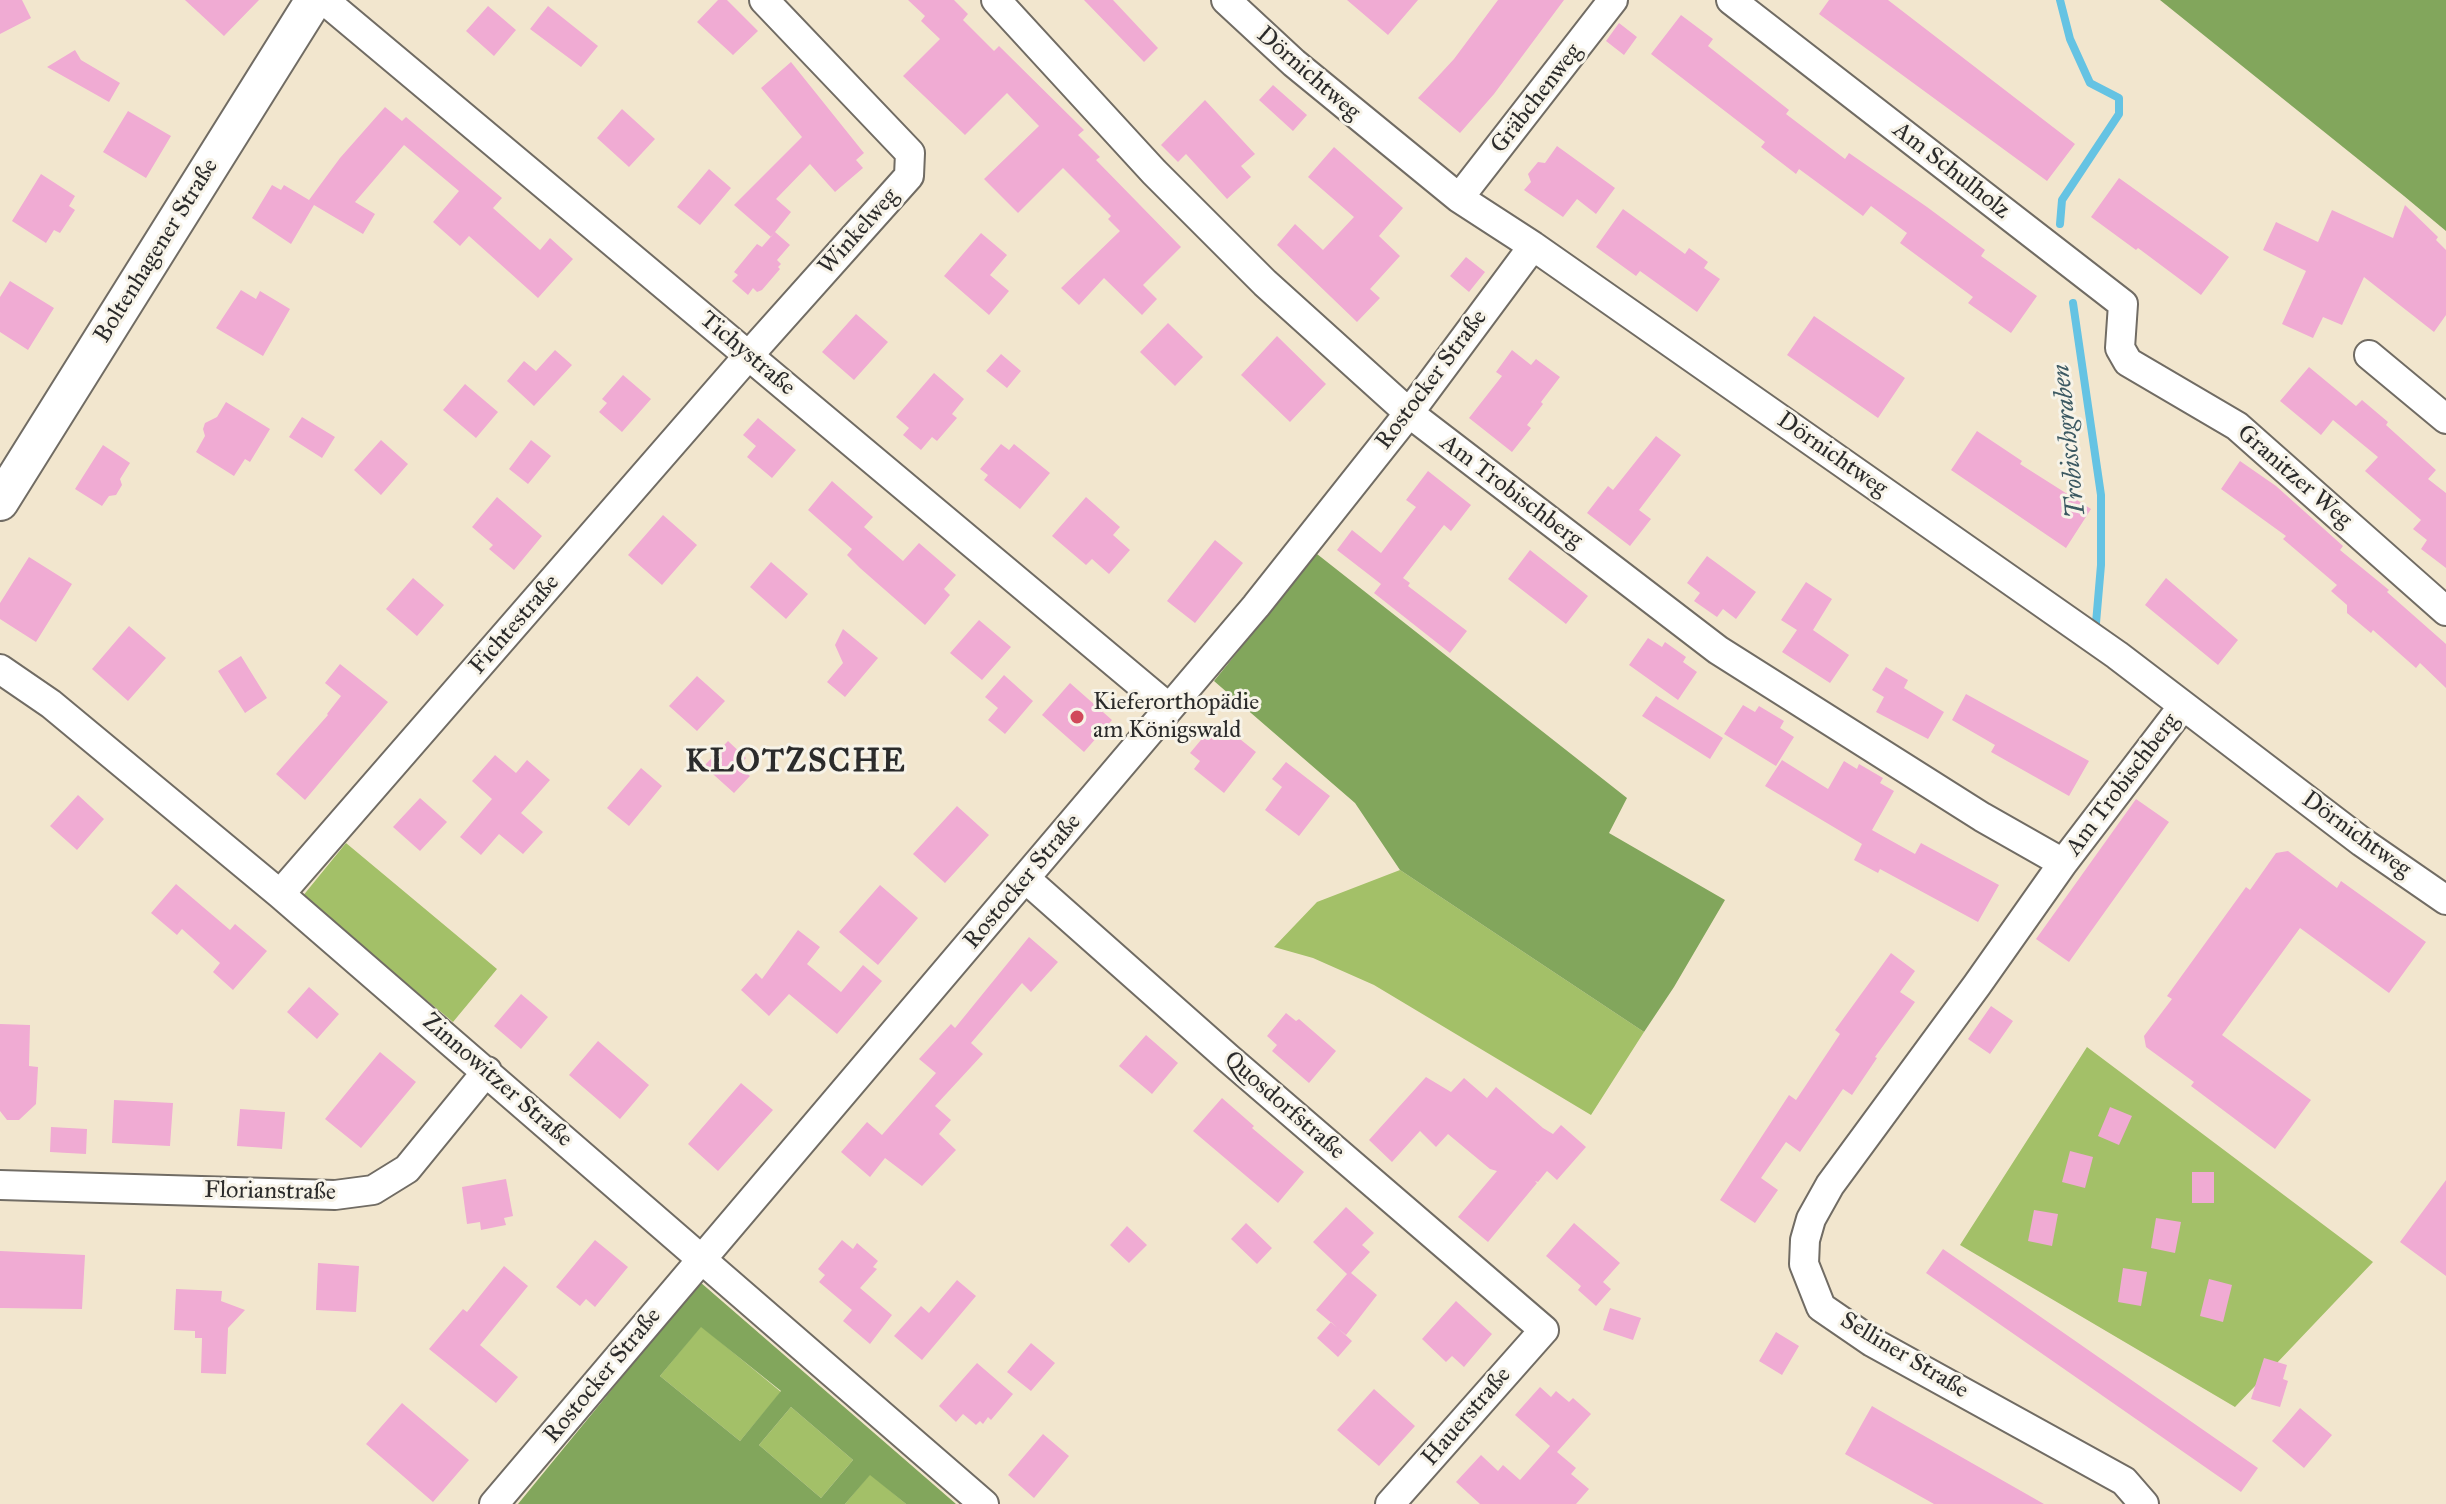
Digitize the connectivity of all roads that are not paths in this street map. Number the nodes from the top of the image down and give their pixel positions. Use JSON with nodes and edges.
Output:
{"nodes":[{"id":1,"x":314,"y":0,"type":"edge"},
{"id":2,"x":324,"y":0,"type":"edge"},
{"id":3,"x":764,"y":0,"type":"edge"},
{"id":4,"x":996,"y":0,"type":"edge"},
{"id":5,"x":1226,"y":0,"type":"edge"},
{"id":6,"x":1613,"y":0,"type":"edge"},
{"id":7,"x":1731,"y":0,"type":"edge"},
{"id":8,"x":1459,"y":198,"type":"junction"},
{"id":9,"x":1533,"y":246,"type":"junction"},
{"id":10,"x":749,"y":355,"type":"junction"},
{"id":11,"x":2369,"y":355,"type":"dead end"},
{"id":12,"x":2128,"y":362,"type":"joint"},
{"id":13,"x":1409,"y":413,"type":"junction"},
{"id":14,"x":2446,"y":419,"type":"edge"},
{"id":15,"x":0,"y":502,"type":"edge"},
{"id":16,"x":2446,"y":611,"type":"edge"},
{"id":17,"x":0,"y":669,"type":"edge"},
{"id":18,"x":2183,"y":706,"type":"junction"},
{"id":19,"x":1169,"y":708,"type":"junction"},
{"id":20,"x":2063,"y":863,"type":"junction"},
{"id":21,"x":1026,"y":879,"type":"junction"},
{"id":22,"x":280,"y":894,"type":"junction"},
{"id":23,"x":2446,"y":900,"type":"edge"},
{"id":24,"x":1977,"y":985,"type":"joint"},
{"id":25,"x":487,"y":1071,"type":"junction"},
{"id":26,"x":0,"y":1185,"type":"edge"},
{"id":27,"x":701,"y":1261,"type":"junction"},
{"id":28,"x":1544,"y":1330,"type":"joint"},
{"id":29,"x":494,"y":1504,"type":"edge"},
{"id":30,"x":984,"y":1504,"type":"edge"},
{"id":31,"x":1390,"y":1504,"type":"edge"},
{"id":32,"x":2144,"y":1504,"type":"edge"}],
"edges":[{"from":1,"to":15,"type":"street","name":"Boltenhagener Straße"},
{"from":2,"to":10,"type":"street","name":"Tichystraße"},
{"from":3,"to":10,"type":"street","name":"Winkelweg"},
{"from":4,"to":13,"type":"street","name":"Am Trobischberg"},
{"from":5,"to":8,"type":"street","name":"Dörnichtweg"},
{"from":6,"to":8,"type":"street","name":"Gräbchenweg"},
{"from":7,"to":12,"type":"street","name":"Am Schulholz"},
{"from":8,"to":9,"type":"street","name":"Dörnichtweg"},
{"from":9,"to":13,"type":"street","name":"Rostocker Straße"},
{"from":9,"to":18,"type":"street","name":"Dörnichtweg"},
{"from":10,"to":19,"type":"street","name":"Tichystraße"},
{"from":10,"to":22,"type":"street","name":"Fichtestraße"},
{"from":11,"to":14,"type":"street"},
{"from":12,"to":16,"type":"street","name":"Granitzer Weg"},
{"from":13,"to":19,"type":"street","name":"Rostocker Straße"},
{"from":13,"to":20,"type":"street","name":"Am Trobischberg"},
{"from":17,"to":22,"type":"street","name":"Zinnowitzer Straße"},
{"from":18,"to":20,"type":"street","name":"Am Trobischberg"},
{"from":18,"to":23,"type":"street","name":"Dörnichtweg"},
{"from":19,"to":21,"type":"street","name":"Rostocker Straße"},
{"from":20,"to":24,"type":"street","name":"Am Trobischberg"},
{"from":21,"to":27,"type":"street","name":"Rostocker Straße"},
{"from":21,"to":28,"type":"street","name":"Quosdorfstraße"},
{"from":22,"to":25,"type":"street","name":"Zinnowitzer Straße"},
{"from":24,"to":32,"type":"street","name":"Selliner Straße"},
{"from":25,"to":26,"type":"street","name":"Florianstraße"},
{"from":25,"to":27,"type":"street","name":"Zinnowitzer Straße"},
{"from":27,"to":29,"type":"street","name":"Rostocker Straße"},
{"from":27,"to":30,"type":"street","name":"Zinnowitzer Straße"},
{"from":28,"to":31,"type":"street","name":"Hauerstraße"}]}
